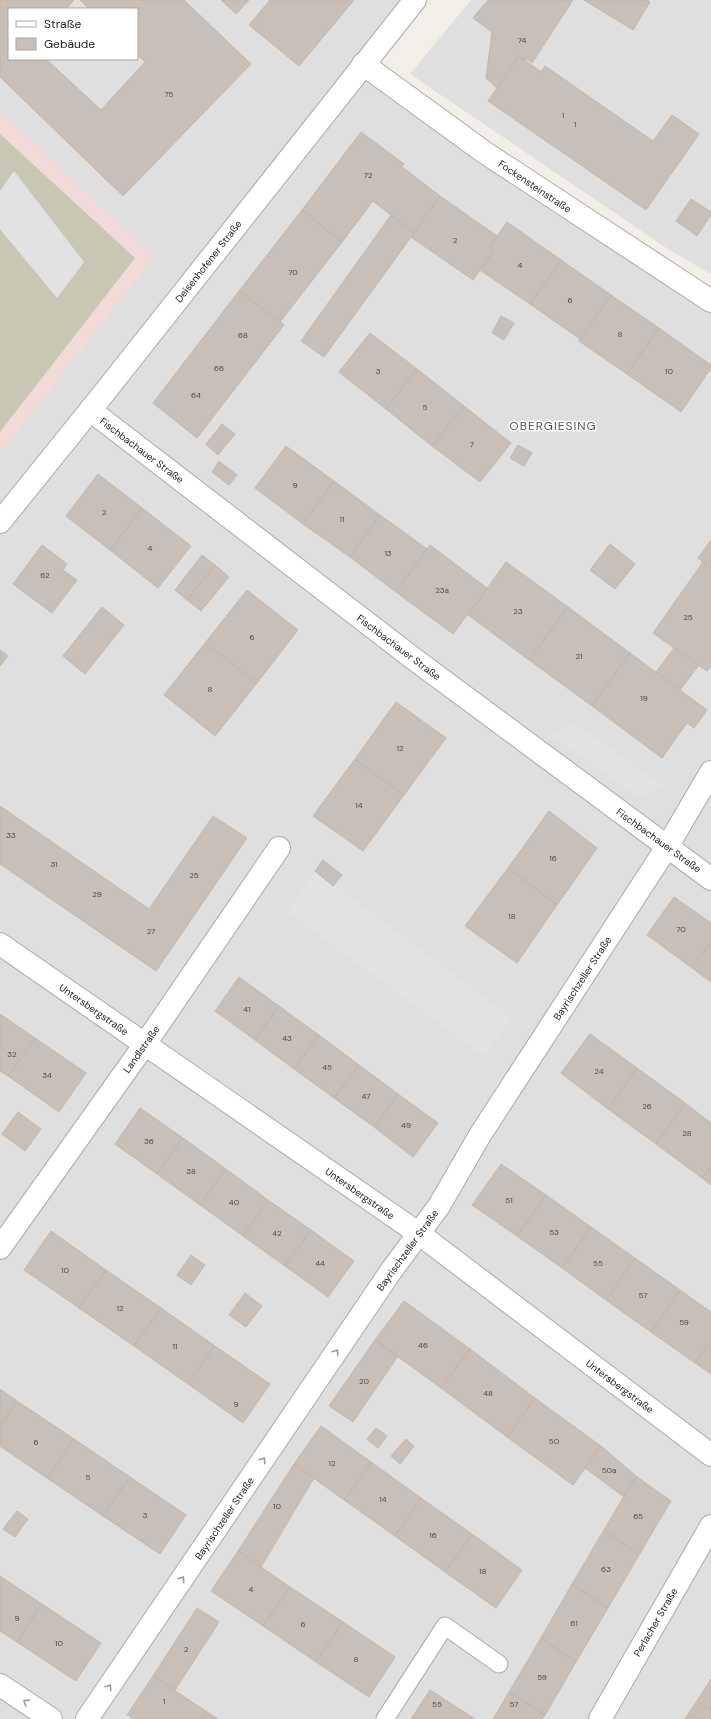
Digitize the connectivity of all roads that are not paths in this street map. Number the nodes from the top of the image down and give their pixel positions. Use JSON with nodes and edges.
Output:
{"nodes":[{"id":1,"x":415,"y":0,"type":"edge"},
{"id":2,"x":363,"y":64,"type":"junction"},
{"id":3,"x":711,"y":301,"type":"edge"},
{"id":4,"x":90,"y":410,"type":"junction"},
{"id":5,"x":0,"y":522,"type":"edge"},
{"id":6,"x":711,"y":772,"type":"edge"},
{"id":7,"x":667,"y":847,"type":"junction"},
{"id":8,"x":279,"y":848,"type":"dead end"},
{"id":9,"x":711,"y":879,"type":"edge"},
{"id":10,"x":0,"y":944,"type":"edge"},
{"id":11,"x":145,"y":1044,"type":"junction"},
{"id":12,"x":418,"y":1233,"type":"junction"},
{"id":13,"x":0,"y":1248,"type":"edge"},
{"id":14,"x":711,"y":1455,"type":"edge"},
{"id":15,"x":711,"y":1526,"type":"edge"},
{"id":16,"x":499,"y":1664,"type":"dead end"},
{"id":17,"x":0,"y":1685,"type":"edge"},
{"id":18,"x":51,"y":1719,"type":"edge"},
{"id":19,"x":87,"y":1719,"type":"edge"},
{"id":20,"x":385,"y":1719,"type":"edge"},
{"id":21,"x":600,"y":1719,"type":"edge"}],
"edges":[{"from":1,"to":2,"type":"street","name":"Deisenhofener Straße"},
{"from":2,"to":3,"type":"street","name":"Fockensteinstraße"},
{"from":2,"to":4,"type":"street","name":"Deisenhofener Straße"},
{"from":4,"to":5,"type":"street","name":"Deisenhofener Straße"},
{"from":4,"to":7,"type":"street","name":"Fischbachauer Straße"},
{"from":6,"to":7,"type":"street","name":"Bayrischzeller Straße"},
{"from":7,"to":9,"type":"street","name":"Fischbachauer Straße"},
{"from":7,"to":12,"type":"street","name":"Bayrischzeller Straße"},
{"from":8,"to":11,"type":"street","name":"Landlstraße"},
{"from":10,"to":11,"type":"street","name":"Untersbergstraße"},
{"from":11,"to":12,"type":"street","name":"Untersbergstraße"},
{"from":11,"to":13,"type":"street","name":"Landlstraße"},
{"from":12,"to":14,"type":"street","name":"Untersbergstraße"},
{"from":19,"to":12,"type":"street","name":"Bayrischzeller Straße","one_way":true},
{"from":15,"to":21,"type":"street","name":"Perlacher Straße"},
{"from":16,"to":20,"type":"lane"},
{"from":18,"to":17,"type":"street","one_way":true}]}
